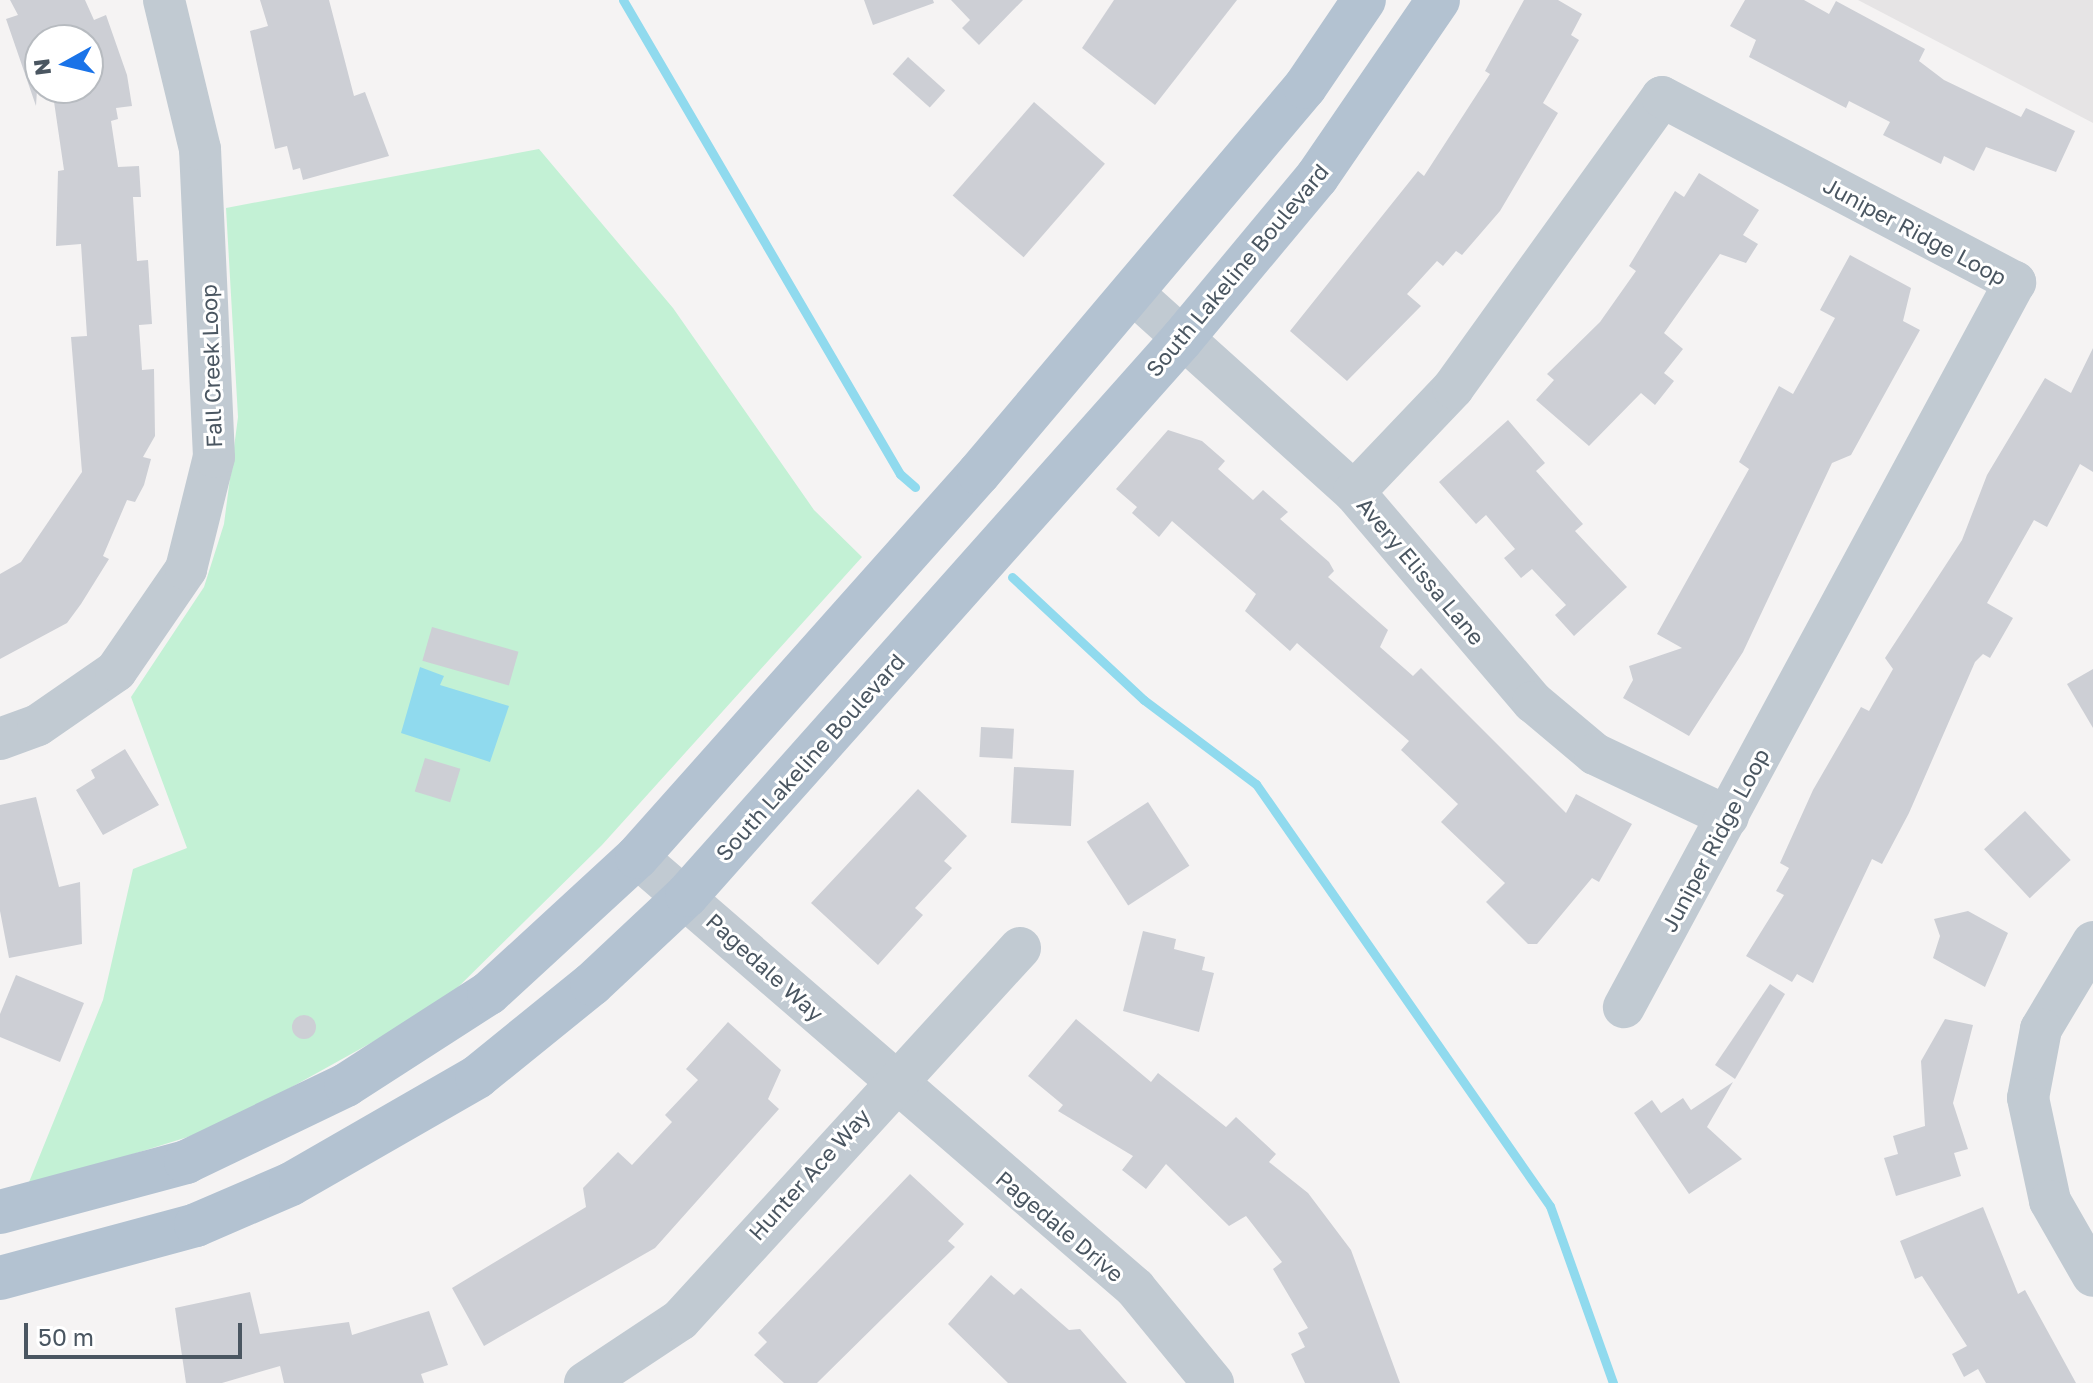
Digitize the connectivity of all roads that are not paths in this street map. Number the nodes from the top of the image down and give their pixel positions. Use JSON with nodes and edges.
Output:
{"nodes":[{"id":1,"x":164,"y":0,"type":"edge"},
{"id":2,"x":1364,"y":0,"type":"edge"},
{"id":3,"x":1438,"y":0,"type":"edge"},
{"id":4,"x":1134,"y":294,"type":"junction"},
{"id":5,"x":1182,"y":339,"type":"junction"},
{"id":6,"x":1354,"y":492,"type":"junction"},
{"id":7,"x":0,"y":739,"type":"edge"},
{"id":8,"x":1728,"y":817,"type":"junction"},
{"id":9,"x":637,"y":857,"type":"junction"},
{"id":10,"x":687,"y":895,"type":"junction"},
{"id":11,"x":2093,"y":942,"type":"edge"},
{"id":12,"x":1020,"y":948,"type":"dead end"},
{"id":13,"x":1624,"y":1007,"type":"dead end"},
{"id":14,"x":891,"y":1082,"type":"junction"},
{"id":15,"x":0,"y":1212,"type":"edge"},
{"id":16,"x":2093,"y":1276,"type":"edge"},
{"id":17,"x":0,"y":1278,"type":"edge"},
{"id":18,"x":585,"y":1383,"type":"edge"},
{"id":19,"x":1213,"y":1383,"type":"edge"}],
"edges":[{"from":1,"to":7,"type":"street","name":"Fall Creek Loop"},
{"from":2,"to":4,"type":"main road"},
{"from":3,"to":5,"type":"main road","name":"South Lakeline Boulevard"},
{"from":4,"to":5,"type":"street","name":"Avery Elissa Lane"},
{"from":4,"to":9,"type":"main road"},
{"from":5,"to":6,"type":"street","name":"Avery Elissa Lane"},
{"from":5,"to":10,"type":"main road","name":"South Lakeline Boulevard"},
{"from":6,"to":8,"type":"street","name":"Avery Elissa Lane"},
{"from":6,"to":8,"type":"street","name":"Juniper Ridge Loop"},
{"from":8,"to":13,"type":"street","name":"Juniper Ridge Loop"},
{"from":9,"to":10,"type":"street","name":"Pagedale Way"},
{"from":9,"to":15,"type":"main road"},
{"from":10,"to":14,"type":"street","name":"Pagedale Way"},
{"from":10,"to":17,"type":"main road","name":"South Lakeline Boulevard"},
{"from":11,"to":16,"type":"street"},
{"from":12,"to":14,"type":"street","name":"Hunter Ace Way"},
{"from":14,"to":18,"type":"street","name":"Hunter Ace Way"},
{"from":14,"to":19,"type":"street","name":"Pagedale Drive"}]}
